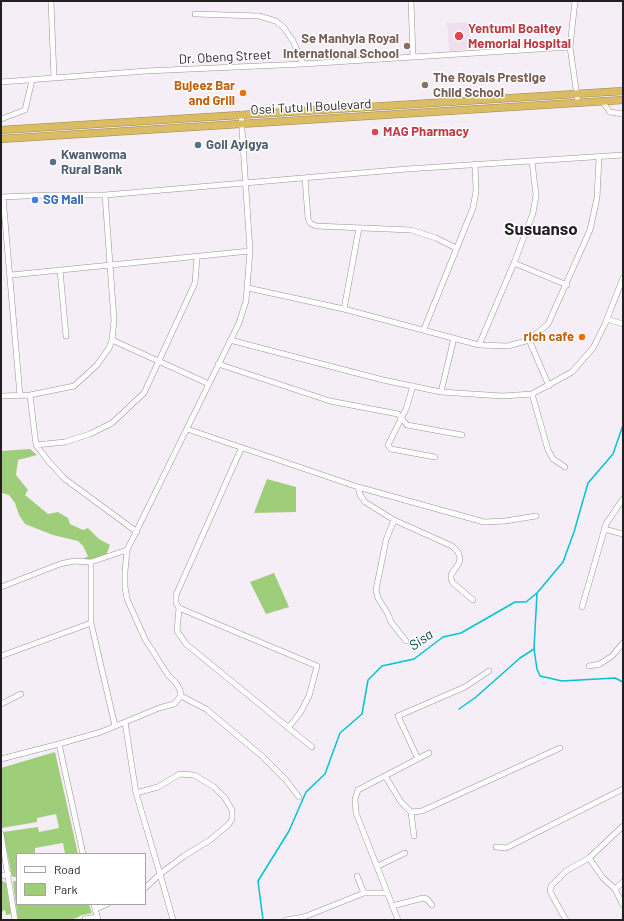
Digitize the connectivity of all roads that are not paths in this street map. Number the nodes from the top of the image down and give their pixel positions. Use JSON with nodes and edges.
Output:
{"nodes":[{"id":1,"x":51,"y":1,"type":"edge"},
{"id":2,"x":411,"y":1,"type":"edge"},
{"id":3,"x":574,"y":1,"type":"edge"},
{"id":4,"x":195,"y":14,"type":"dead end"},
{"id":5,"x":570,"y":47,"type":"junction"},
{"id":6,"x":413,"y":57,"type":"junction"},
{"id":7,"x":303,"y":64,"type":"junction"},
{"id":8,"x":54,"y":78,"type":"junction"},
{"id":9,"x":32,"y":80,"type":"junction"},
{"id":10,"x":1,"y":82,"type":"edge"},
{"id":11,"x":623,"y":91,"type":"edge"},
{"id":12,"x":578,"y":94,"type":"junction"},
{"id":13,"x":623,"y":100,"type":"edge"},
{"id":14,"x":602,"y":101,"type":"junction"},
{"id":15,"x":578,"y":103,"type":"junction"},
{"id":16,"x":241,"y":114,"type":"junction"},
{"id":17,"x":623,"y":114,"type":"edge"},
{"id":18,"x":1,"y":119,"type":"edge"},
{"id":19,"x":241,"y":123,"type":"junction"},
{"id":20,"x":1,"y":130,"type":"edge"},
{"id":21,"x":1,"y":139,"type":"edge"},
{"id":22,"x":623,"y":155,"type":"edge"},
{"id":23,"x":599,"y":157,"type":"junction"},
{"id":24,"x":532,"y":162,"type":"junction"},
{"id":25,"x":475,"y":164,"type":"junction"},
{"id":26,"x":305,"y":178,"type":"junction"},
{"id":27,"x":247,"y":183,"type":"junction"},
{"id":28,"x":105,"y":195,"type":"junction"},
{"id":29,"x":2,"y":197,"type":"edge"},
{"id":30,"x":359,"y":228,"type":"junction"},
{"id":31,"x":456,"y":248,"type":"junction"},
{"id":32,"x":250,"y":251,"type":"junction"},
{"id":33,"x":197,"y":257,"type":"junction"},
{"id":34,"x":111,"y":264,"type":"junction"},
{"id":35,"x":514,"y":264,"type":"junction"},
{"id":36,"x":60,"y":270,"type":"junction"},
{"id":37,"x":11,"y":275,"type":"junction"},
{"id":38,"x":623,"y":278,"type":"edge"},
{"id":39,"x":567,"y":285,"type":"junction"},
{"id":40,"x":248,"y":288,"type":"junction"},
{"id":41,"x":344,"y":309,"type":"junction"},
{"id":42,"x":607,"y":319,"type":"junction"},
{"id":43,"x":623,"y":324,"type":"edge"},
{"id":44,"x":424,"y":329,"type":"junction"},
{"id":45,"x":66,"y":336,"type":"dead end"},
{"id":46,"x":454,"y":338,"type":"junction"},
{"id":47,"x":112,"y":340,"type":"junction"},
{"id":48,"x":230,"y":340,"type":"junction"},
{"id":49,"x":529,"y":340,"type":"junction"},
{"id":50,"x":479,"y":345,"type":"junction"},
{"id":51,"x":159,"y":362,"type":"junction"},
{"id":52,"x":218,"y":364,"type":"junction"},
{"id":53,"x":208,"y":384,"type":"junction"},
{"id":54,"x":413,"y":386,"type":"junction"},
{"id":55,"x":549,"y":386,"type":"junction"},
{"id":56,"x":440,"y":392,"type":"junction"},
{"id":57,"x":532,"y":394,"type":"junction"},
{"id":58,"x":30,"y":395,"type":"junction"},
{"id":59,"x":1,"y":396,"type":"edge"},
{"id":60,"x":20,"y":396,"type":"junction"},
{"id":61,"x":402,"y":417,"type":"junction"},
{"id":62,"x":187,"y":429,"type":"junction"},
{"id":63,"x":462,"y":435,"type":"dead end"},
{"id":64,"x":36,"y":445,"type":"junction"},
{"id":65,"x":241,"y":449,"type":"junction"},
{"id":66,"x":436,"y":457,"type":"dead end"},
{"id":67,"x":565,"y":467,"type":"dead end"},
{"id":68,"x":358,"y":487,"type":"junction"},
{"id":69,"x":623,"y":499,"type":"edge"},
{"id":70,"x":536,"y":516,"type":"dead end"},
{"id":71,"x":394,"y":520,"type":"junction"},
{"id":72,"x":604,"y":529,"type":"junction"},
{"id":73,"x":137,"y":532,"type":"junction"},
{"id":74,"x":623,"y":534,"type":"edge"},
{"id":75,"x":128,"y":550,"type":"junction"},
{"id":76,"x":91,"y":562,"type":"junction"},
{"id":77,"x":1,"y":587,"type":"edge"},
{"id":78,"x":473,"y":600,"type":"dead end"},
{"id":79,"x":582,"y":607,"type":"dead end"},
{"id":80,"x":179,"y":608,"type":"junction"},
{"id":81,"x":91,"y":623,"type":"junction"},
{"id":82,"x":406,"y":641,"type":"dead end"},
{"id":83,"x":623,"y":643,"type":"edge"},
{"id":84,"x":1,"y":656,"type":"edge"},
{"id":85,"x":589,"y":666,"type":"dead end"},
{"id":86,"x":489,"y":671,"type":"dead end"},
{"id":87,"x":21,"y":694,"type":"dead end"},
{"id":88,"x":181,"y":696,"type":"junction"},
{"id":89,"x":1,"y":704,"type":"edge"},
{"id":90,"x":125,"y":722,"type":"junction"},
{"id":91,"x":115,"y":726,"type":"junction"},
{"id":92,"x":288,"y":728,"type":"junction"},
{"id":93,"x":59,"y":744,"type":"junction"},
{"id":94,"x":312,"y":747,"type":"dead end"},
{"id":95,"x":560,"y":748,"type":"dead end"},
{"id":96,"x":429,"y":753,"type":"dead end"},
{"id":97,"x":1,"y":759,"type":"edge"},
{"id":98,"x":418,"y":759,"type":"junction"},
{"id":99,"x":385,"y":776,"type":"junction"},
{"id":100,"x":623,"y":789,"type":"edge"},
{"id":101,"x":136,"y":793,"type":"junction"},
{"id":102,"x":299,"y":797,"type":"dead end"},
{"id":103,"x":411,"y":812,"type":"junction"},
{"id":104,"x":623,"y":826,"type":"edge"},
{"id":105,"x":1,"y":834,"type":"edge"},
{"id":106,"x":414,"y":836,"type":"dead end"},
{"id":107,"x":496,"y":847,"type":"dead end"},
{"id":108,"x":83,"y":853,"type":"edge"},
{"id":109,"x":405,"y":853,"type":"dead end"},
{"id":110,"x":589,"y":858,"type":"junction"},
{"id":111,"x":378,"y":866,"type":"junction"},
{"id":112,"x":9,"y":874,"type":"junction"},
{"id":113,"x":160,"y":874,"type":"junction"},
{"id":114,"x":1,"y":876,"type":"edge"},
{"id":115,"x":357,"y":876,"type":"dead end"},
{"id":116,"x":623,"y":882,"type":"edge"},
{"id":117,"x":146,"y":887,"type":"edge"},
{"id":118,"x":615,"y":889,"type":"junction"},
{"id":119,"x":364,"y":893,"type":"junction"},
{"id":120,"x":387,"y":893,"type":"junction"},
{"id":121,"x":432,"y":905,"type":"dead end"},
{"id":122,"x":623,"y":905,"type":"edge"},
{"id":123,"x":392,"y":906,"type":"junction"},
{"id":124,"x":94,"y":907,"type":"edge"},
{"id":125,"x":97,"y":918,"type":"edge"},
{"id":126,"x":85,"y":919,"type":"edge"},
{"id":127,"x":15,"y":920,"type":"edge"},
{"id":128,"x":173,"y":920,"type":"edge"},
{"id":129,"x":286,"y":920,"type":"edge"},
{"id":130,"x":398,"y":920,"type":"edge"},
{"id":131,"x":566,"y":920,"type":"edge"}],
"edges":[{"from":1,"to":8,"type":"street"},
{"from":2,"to":6,"type":"street"},
{"from":3,"to":5,"type":"street"},
{"from":4,"to":7,"type":"street"},
{"from":5,"to":6,"type":"street","name":"Dr. Obeng Street"},
{"from":5,"to":12,"type":"street"},
{"from":6,"to":7,"type":"street","name":"Dr. Obeng Street"},
{"from":7,"to":8,"type":"street","name":"Dr. Obeng Street"},
{"from":8,"to":9,"type":"street","name":"Dr. Obeng Street"},
{"from":9,"to":10,"type":"street","name":"Dr. Obeng Street"},
{"from":9,"to":18,"type":"street"},
{"from":11,"to":12,"type":"highway","name":"Osei Tutu II Boulevard"},
{"from":12,"to":15,"type":"street"},
{"from":12,"to":16,"type":"highway","name":"Osei Tutu II Boulevard"},
{"from":13,"to":14,"type":"highway","name":"Osei Tutu II Boulevard"},
{"from":14,"to":15,"type":"highway","name":"Osei Tutu II Boulevard"},
{"from":14,"to":17,"type":"street"},
{"from":15,"to":19,"type":"highway","name":"Osei Tutu II Boulevard"},
{"from":16,"to":19,"type":"street"},
{"from":16,"to":20,"type":"highway","name":"Osei Tutu II Boulevard"},
{"from":19,"to":21,"type":"highway","name":"Osei Tutu II Boulevard"},
{"from":19,"to":27,"type":"street"},
{"from":22,"to":23,"type":"street"},
{"from":23,"to":24,"type":"street"},
{"from":23,"to":39,"type":"street"},
{"from":24,"to":25,"type":"street"},
{"from":24,"to":35,"type":"street"},
{"from":25,"to":26,"type":"street"},
{"from":25,"to":31,"type":"street"},
{"from":26,"to":27,"type":"street"},
{"from":26,"to":30,"type":"street"},
{"from":27,"to":28,"type":"street"},
{"from":27,"to":32,"type":"street"},
{"from":28,"to":29,"type":"street"},
{"from":28,"to":34,"type":"street"},
{"from":29,"to":37,"type":"street"},
{"from":30,"to":31,"type":"street"},
{"from":30,"to":41,"type":"street"},
{"from":31,"to":44,"type":"street"},
{"from":32,"to":33,"type":"street"},
{"from":32,"to":40,"type":"street"},
{"from":33,"to":34,"type":"street"},
{"from":33,"to":51,"type":"street"},
{"from":34,"to":36,"type":"street"},
{"from":34,"to":47,"type":"street"},
{"from":35,"to":39,"type":"street"},
{"from":35,"to":50,"type":"street"},
{"from":36,"to":37,"type":"street"},
{"from":36,"to":45,"type":"street"},
{"from":37,"to":60,"type":"street"},
{"from":38,"to":42,"type":"street"},
{"from":39,"to":49,"type":"street"},
{"from":40,"to":41,"type":"street"},
{"from":40,"to":48,"type":"street"},
{"from":41,"to":44,"type":"street"},
{"from":42,"to":43,"type":"street"},
{"from":42,"to":55,"type":"street"},
{"from":44,"to":46,"type":"street"},
{"from":46,"to":50,"type":"street"},
{"from":46,"to":56,"type":"street"},
{"from":47,"to":51,"type":"street"},
{"from":47,"to":58,"type":"street"},
{"from":48,"to":52,"type":"street"},
{"from":48,"to":54,"type":"street"},
{"from":49,"to":50,"type":"street"},
{"from":49,"to":55,"type":"street"},
{"from":51,"to":53,"type":"street"},
{"from":51,"to":64,"type":"street"},
{"from":52,"to":53,"type":"street"},
{"from":52,"to":61,"type":"street"},
{"from":53,"to":62,"type":"street"},
{"from":54,"to":56,"type":"street"},
{"from":54,"to":61,"type":"street"},
{"from":55,"to":57,"type":"street"},
{"from":56,"to":57,"type":"street"},
{"from":57,"to":67,"type":"street"},
{"from":58,"to":60,"type":"street"},
{"from":58,"to":64,"type":"street"},
{"from":59,"to":60,"type":"street"},
{"from":61,"to":63,"type":"street"},
{"from":61,"to":66,"type":"street"},
{"from":62,"to":65,"type":"street"},
{"from":62,"to":73,"type":"street"},
{"from":64,"to":73,"type":"street"},
{"from":65,"to":68,"type":"street"},
{"from":65,"to":80,"type":"street"},
{"from":68,"to":70,"type":"street"},
{"from":68,"to":71,"type":"street"},
{"from":69,"to":72,"type":"street"},
{"from":71,"to":78,"type":"street"},
{"from":71,"to":82,"type":"street"},
{"from":72,"to":74,"type":"street"},
{"from":72,"to":79,"type":"street"},
{"from":73,"to":75,"type":"street"},
{"from":75,"to":76,"type":"street"},
{"from":75,"to":88,"type":"street"},
{"from":76,"to":77,"type":"street"},
{"from":76,"to":81,"type":"street"},
{"from":80,"to":92,"type":"street"},
{"from":80,"to":92,"type":"street"},
{"from":81,"to":84,"type":"street"},
{"from":81,"to":91,"type":"street"},
{"from":83,"to":85,"type":"street"},
{"from":86,"to":98,"type":"street"},
{"from":87,"to":89,"type":"street"},
{"from":88,"to":90,"type":"street"},
{"from":88,"to":102,"type":"street"},
{"from":90,"to":91,"type":"street"},
{"from":90,"to":101,"type":"street"},
{"from":91,"to":93,"type":"street"},
{"from":92,"to":94,"type":"street"},
{"from":93,"to":97,"type":"street"},
{"from":93,"to":108,"type":"street"},
{"from":95,"to":103,"type":"street"},
{"from":96,"to":98,"type":"street"},
{"from":98,"to":99,"type":"street"},
{"from":99,"to":103,"type":"street"},
{"from":99,"to":111,"type":"street"},
{"from":100,"to":107,"type":"street"},
{"from":101,"to":113,"type":"street"},
{"from":101,"to":113,"type":"street"},
{"from":103,"to":106,"type":"street"},
{"from":104,"to":110,"type":"street"},
{"from":105,"to":112,"type":"street"},
{"from":109,"to":111,"type":"street"},
{"from":110,"to":118,"type":"street"},
{"from":110,"to":131,"type":"street"},
{"from":111,"to":120,"type":"street"},
{"from":112,"to":114,"type":"street"},
{"from":112,"to":127,"type":"street"},
{"from":113,"to":117,"type":"street"},
{"from":113,"to":128,"type":"street"},
{"from":115,"to":119,"type":"street"},
{"from":116,"to":118,"type":"street"},
{"from":118,"to":122,"type":"street"},
{"from":119,"to":120,"type":"street"},
{"from":119,"to":129,"type":"street"},
{"from":120,"to":123,"type":"street"},
{"from":121,"to":123,"type":"street"},
{"from":123,"to":130,"type":"street"},
{"from":124,"to":125,"type":"street"},
{"from":125,"to":126,"type":"street"}]}
